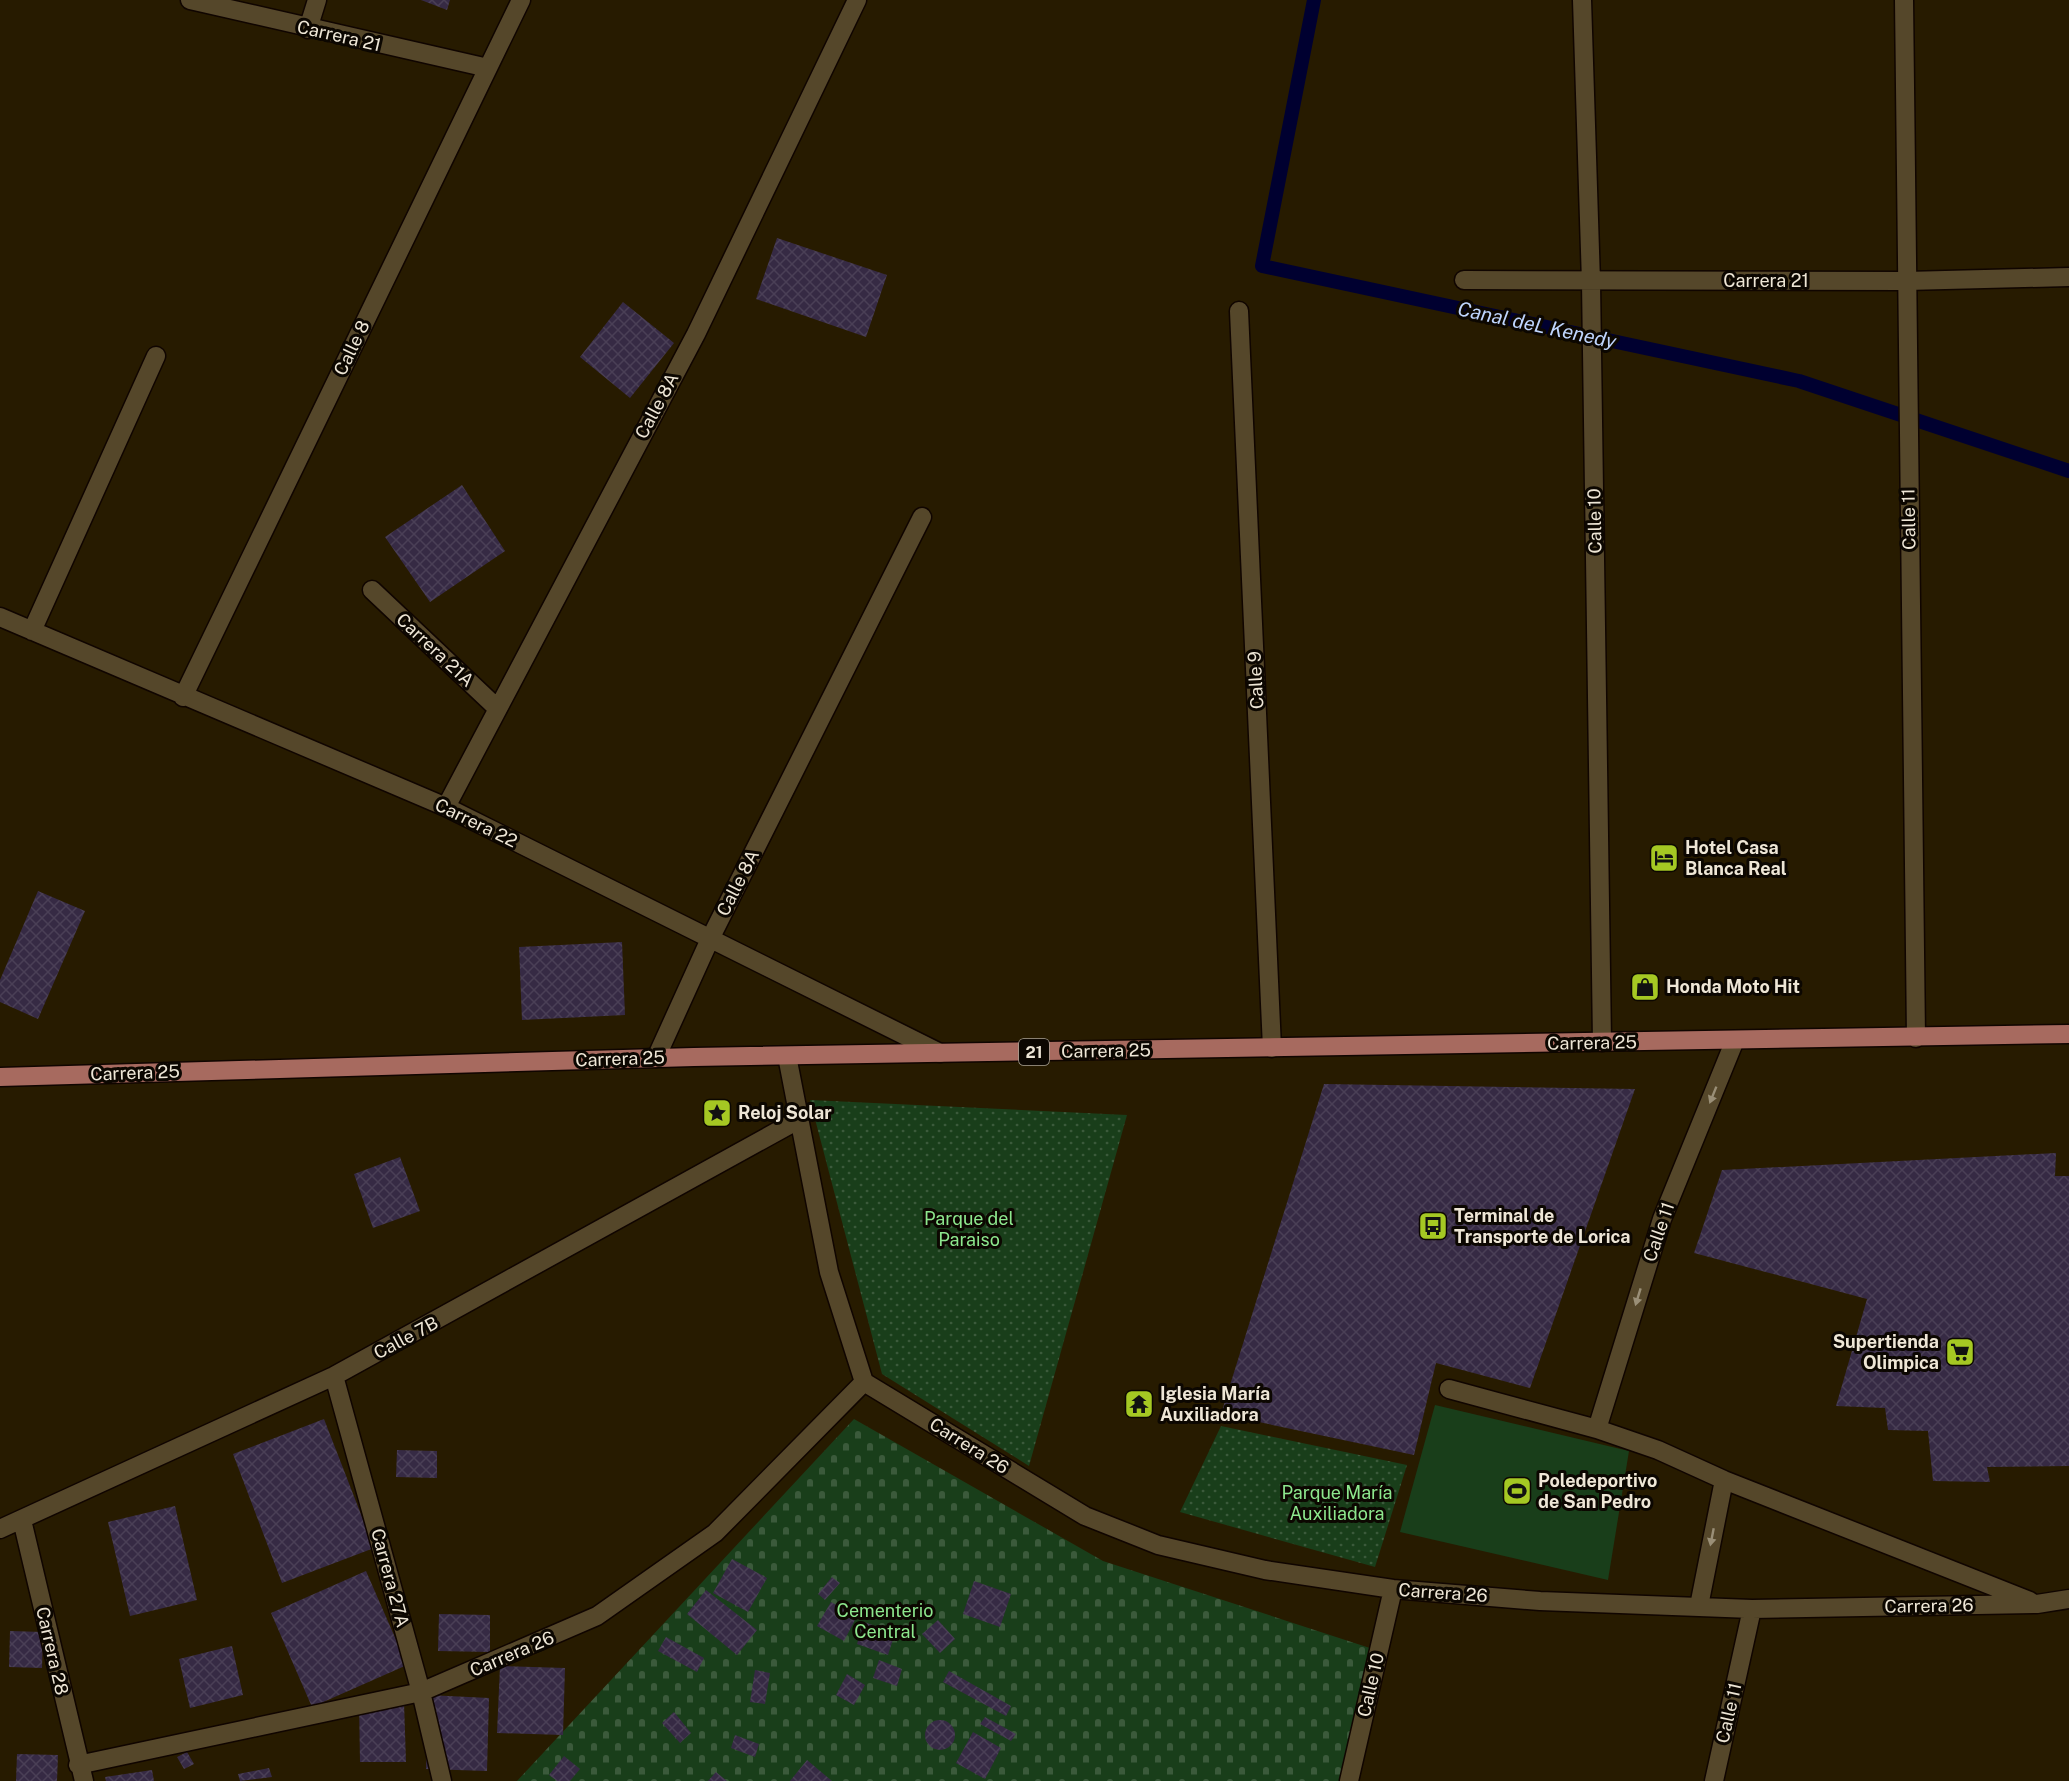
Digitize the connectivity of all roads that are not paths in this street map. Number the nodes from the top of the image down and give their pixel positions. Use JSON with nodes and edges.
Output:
{"nodes":[{"id":1,"x":190,"y":0,"type":"edge"},
{"id":2,"x":317,"y":0,"type":"edge"},
{"id":3,"x":521,"y":0,"type":"edge"},
{"id":4,"x":857,"y":0,"type":"edge"},
{"id":5,"x":1582,"y":0,"type":"edge"},
{"id":6,"x":1904,"y":0,"type":"edge"},
{"id":7,"x":308,"y":29,"type":"junction"},
{"id":8,"x":488,"y":68,"type":"junction"},
{"id":9,"x":2069,"y":277,"type":"edge"},
{"id":10,"x":1464,"y":280,"type":"dead end"},
{"id":11,"x":1906,"y":281,"type":"junction"},
{"id":12,"x":1592,"y":282,"type":"junction"},
{"id":13,"x":1239,"y":311,"type":"dead end"},
{"id":14,"x":156,"y":356,"type":"dead end"},
{"id":15,"x":922,"y":517,"type":"dead end"},
{"id":16,"x":372,"y":590,"type":"dead end"},
{"id":17,"x":0,"y":617,"type":"edge"},
{"id":18,"x":32,"y":631,"type":"junction"},
{"id":19,"x":183,"y":696,"type":"junction"},
{"id":20,"x":498,"y":709,"type":"junction"},
{"id":21,"x":446,"y":807,"type":"junction"},
{"id":22,"x":710,"y":939,"type":"junction"},
{"id":23,"x":2069,"y":1034,"type":"edge"},
{"id":24,"x":1916,"y":1038,"type":"junction"},
{"id":25,"x":1735,"y":1041,"type":"junction"},
{"id":26,"x":1602,"y":1042,"type":"junction"},
{"id":27,"x":1272,"y":1048,"type":"junction"},
{"id":28,"x":940,"y":1053,"type":"junction"},
{"id":29,"x":787,"y":1056,"type":"junction"},
{"id":30,"x":656,"y":1058,"type":"junction"},
{"id":31,"x":0,"y":1077,"type":"edge"},
{"id":32,"x":798,"y":1120,"type":"junction"},
{"id":33,"x":334,"y":1376,"type":"junction"},
{"id":34,"x":864,"y":1382,"type":"junction"},
{"id":35,"x":1449,"y":1389,"type":"dead end"},
{"id":36,"x":1597,"y":1429,"type":"junction"},
{"id":37,"x":1724,"y":1480,"type":"junction"},
{"id":38,"x":22,"y":1520,"type":"junction"},
{"id":39,"x":0,"y":1529,"type":"edge"},
{"id":40,"x":1393,"y":1589,"type":"junction"},
{"id":41,"x":2069,"y":1599,"type":"edge"},
{"id":42,"x":2037,"y":1604,"type":"junction"},
{"id":43,"x":1699,"y":1606,"type":"junction"},
{"id":44,"x":1752,"y":1609,"type":"junction"},
{"id":45,"x":421,"y":1692,"type":"junction"},
{"id":46,"x":81,"y":1773,"type":"edge"},
{"id":47,"x":442,"y":1781,"type":"edge"},
{"id":48,"x":1349,"y":1781,"type":"edge"},
{"id":49,"x":1714,"y":1781,"type":"edge"}],
"edges":[{"from":1,"to":7,"type":"street","name":"Carrera 21"},
{"from":2,"to":7,"type":"street"},
{"from":3,"to":8,"type":"street","name":"Calle 8"},
{"from":4,"to":20,"type":"street","name":"Calle 8A"},
{"from":5,"to":12,"type":"street","name":"Calle 10"},
{"from":6,"to":11,"type":"street","name":"Calle 11"},
{"from":7,"to":8,"type":"street","name":"Carrera 21"},
{"from":8,"to":19,"type":"street","name":"Calle 8"},
{"from":9,"to":11,"type":"street","name":"Carrera 21"},
{"from":10,"to":12,"type":"street","name":"Carrera 21"},
{"from":11,"to":12,"type":"street","name":"Carrera 21"},
{"from":11,"to":24,"type":"street","name":"Calle 11"},
{"from":12,"to":26,"type":"street","name":"Calle 10"},
{"from":13,"to":27,"type":"street","name":"Calle 9"},
{"from":14,"to":18,"type":"street"},
{"from":15,"to":22,"type":"street","name":"Calle 8A"},
{"from":16,"to":20,"type":"street","name":"Carrera 21A"},
{"from":17,"to":18,"type":"street","name":"Carrera 22"},
{"from":18,"to":19,"type":"street","name":"Carrera 22"},
{"from":19,"to":21,"type":"street","name":"Carrera 22"},
{"from":20,"to":21,"type":"street","name":"Calle 8A"},
{"from":21,"to":22,"type":"street","name":"Carrera 22"},
{"from":22,"to":28,"type":"street","name":"Carrera 22"},
{"from":22,"to":30,"type":"street","name":"Calle 8A"},
{"from":23,"to":24,"type":"main road","name":"Carrera 25","number":"21"},
{"from":24,"to":25,"type":"main road","name":"Carrera 25","number":"21"},
{"from":25,"to":26,"type":"main road","name":"Carrera 25","number":"21"},
{"from":25,"to":36,"type":"street","name":"Calle 11","one_way":true},
{"from":26,"to":27,"type":"main road","name":"Carrera 25","number":"21"},
{"from":27,"to":28,"type":"main road","name":"Carrera 25","number":"21"},
{"from":28,"to":29,"type":"main road","name":"Carrera 25","number":"21"},
{"from":29,"to":30,"type":"main road","name":"Carrera 25","number":"21"},
{"from":29,"to":32,"type":"street"},
{"from":30,"to":31,"type":"main road","name":"Carrera 25","number":"21"},
{"from":32,"to":33,"type":"street","name":"Calle 7B"},
{"from":32,"to":34,"type":"street"},
{"from":33,"to":38,"type":"street","name":"Calle 7B"},
{"from":33,"to":45,"type":"street","name":"Carrera 27A"},
{"from":34,"to":40,"type":"street","name":"Carrera 26"},
{"from":34,"to":45,"type":"street","name":"Carrera 26"},
{"from":35,"to":36,"type":"street"},
{"from":36,"to":37,"type":"street"},
{"from":37,"to":42,"type":"street"},
{"from":37,"to":43,"type":"street","one_way":true},
{"from":38,"to":39,"type":"street","name":"Calle 7B"},
{"from":38,"to":46,"type":"street","name":"Carrera 28"},
{"from":40,"to":43,"type":"street","name":"Carrera 26"},
{"from":40,"to":48,"type":"street","name":"Calle 10"},
{"from":41,"to":42,"type":"street","name":"Carrera 26"},
{"from":42,"to":44,"type":"street","name":"Carrera 26"},
{"from":43,"to":44,"type":"street","name":"Carrera 26"},
{"from":44,"to":49,"type":"street","name":"Calle 11"},
{"from":45,"to":46,"type":"street","name":"Carrera 26"},
{"from":45,"to":47,"type":"street","name":"Carrera 27A"}]}
